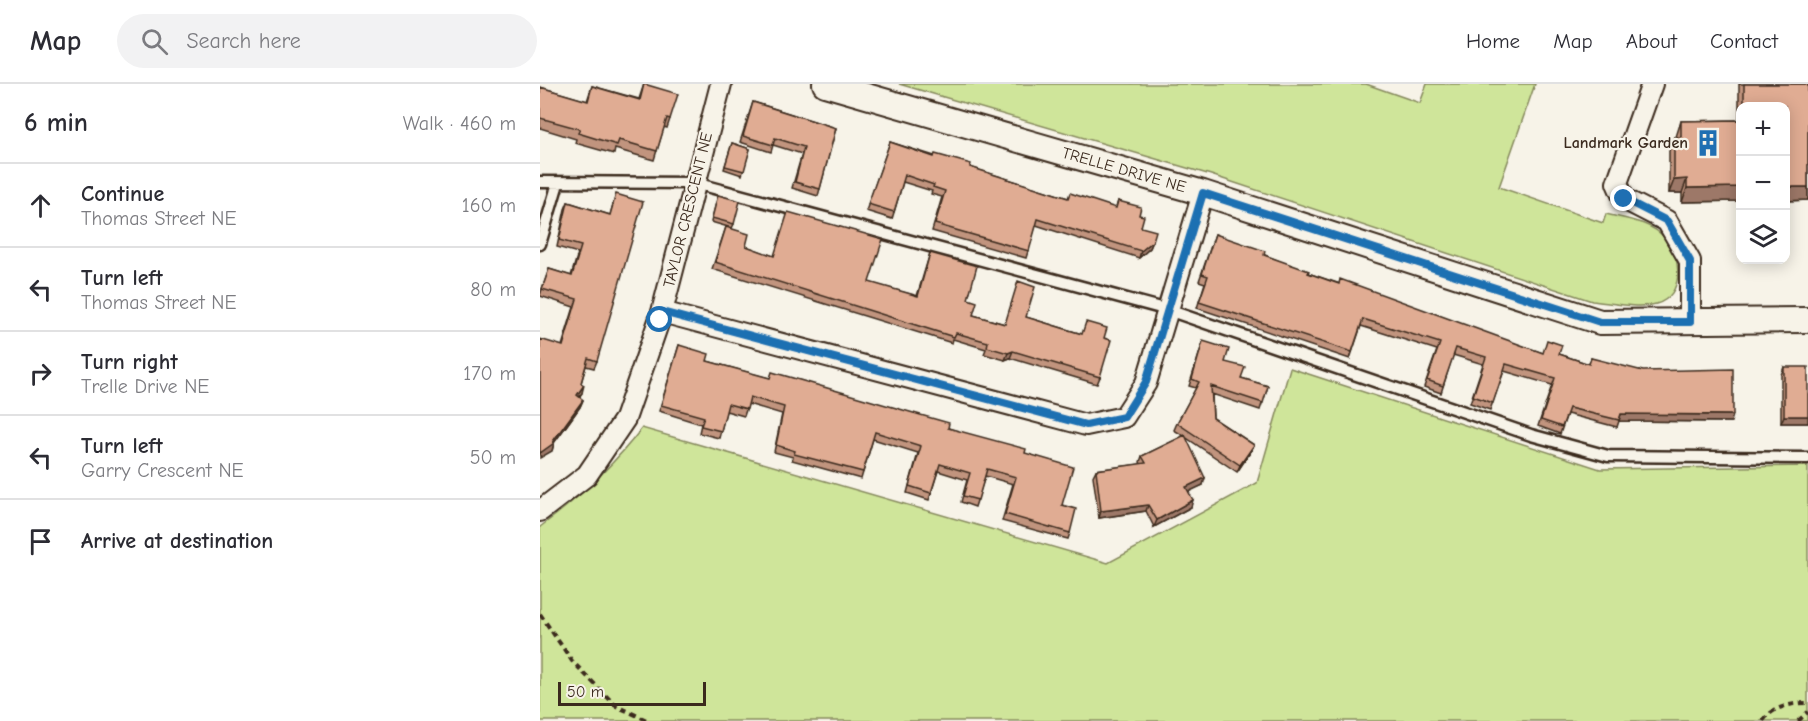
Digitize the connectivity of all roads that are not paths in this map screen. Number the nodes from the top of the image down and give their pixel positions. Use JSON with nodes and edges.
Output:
{"nodes":[{"id":1,"x":721,"y":84,"type":"edge"},
{"id":2,"x":825,"y":84,"type":"edge"},
{"id":3,"x":1652,"y":84,"type":"edge"},
{"id":4,"x":540,"y":182,"type":"edge"},
{"id":5,"x":558,"y":183,"type":"junction"},
{"id":6,"x":695,"y":183,"type":"junction"},
{"id":7,"x":1203,"y":193,"type":"junction"},
{"id":8,"x":540,"y":244,"type":"edge"},
{"id":9,"x":1168,"y":310,"type":"junction"},
{"id":10,"x":662,"y":312,"type":"junction"},
{"id":11,"x":1808,"y":320,"type":"edge"},
{"id":12,"x":1690,"y":322,"type":"junction"},
{"id":13,"x":1808,"y":458,"type":"edge"},
{"id":14,"x":540,"y":511,"type":"edge"}],
"edges":[{"from":1,"to":6,"type":"street","name":"TAYLOR CRESCENT NE"},
{"from":2,"to":7,"type":"street","name":"TRELLE DRIVE NE"},
{"from":3,"to":12,"type":"street"},
{"from":4,"to":5,"type":"lane"},
{"from":5,"to":6,"type":"lane"},
{"from":5,"to":8,"type":"lane"},
{"from":6,"to":9,"type":"lane"},
{"from":6,"to":10,"type":"street","name":"TAYLOR CRESCENT NE"},
{"from":7,"to":9,"type":"street"},
{"from":7,"to":12,"type":"street","name":"TRELLE DRIVE NE"},
{"from":9,"to":10,"type":"street"},
{"from":9,"to":13,"type":"lane"},
{"from":10,"to":14,"type":"street","name":"TAYLOR CRESCENT NE"},
{"from":11,"to":12,"type":"street","name":"TRELLE DRIVE NE"}]}
